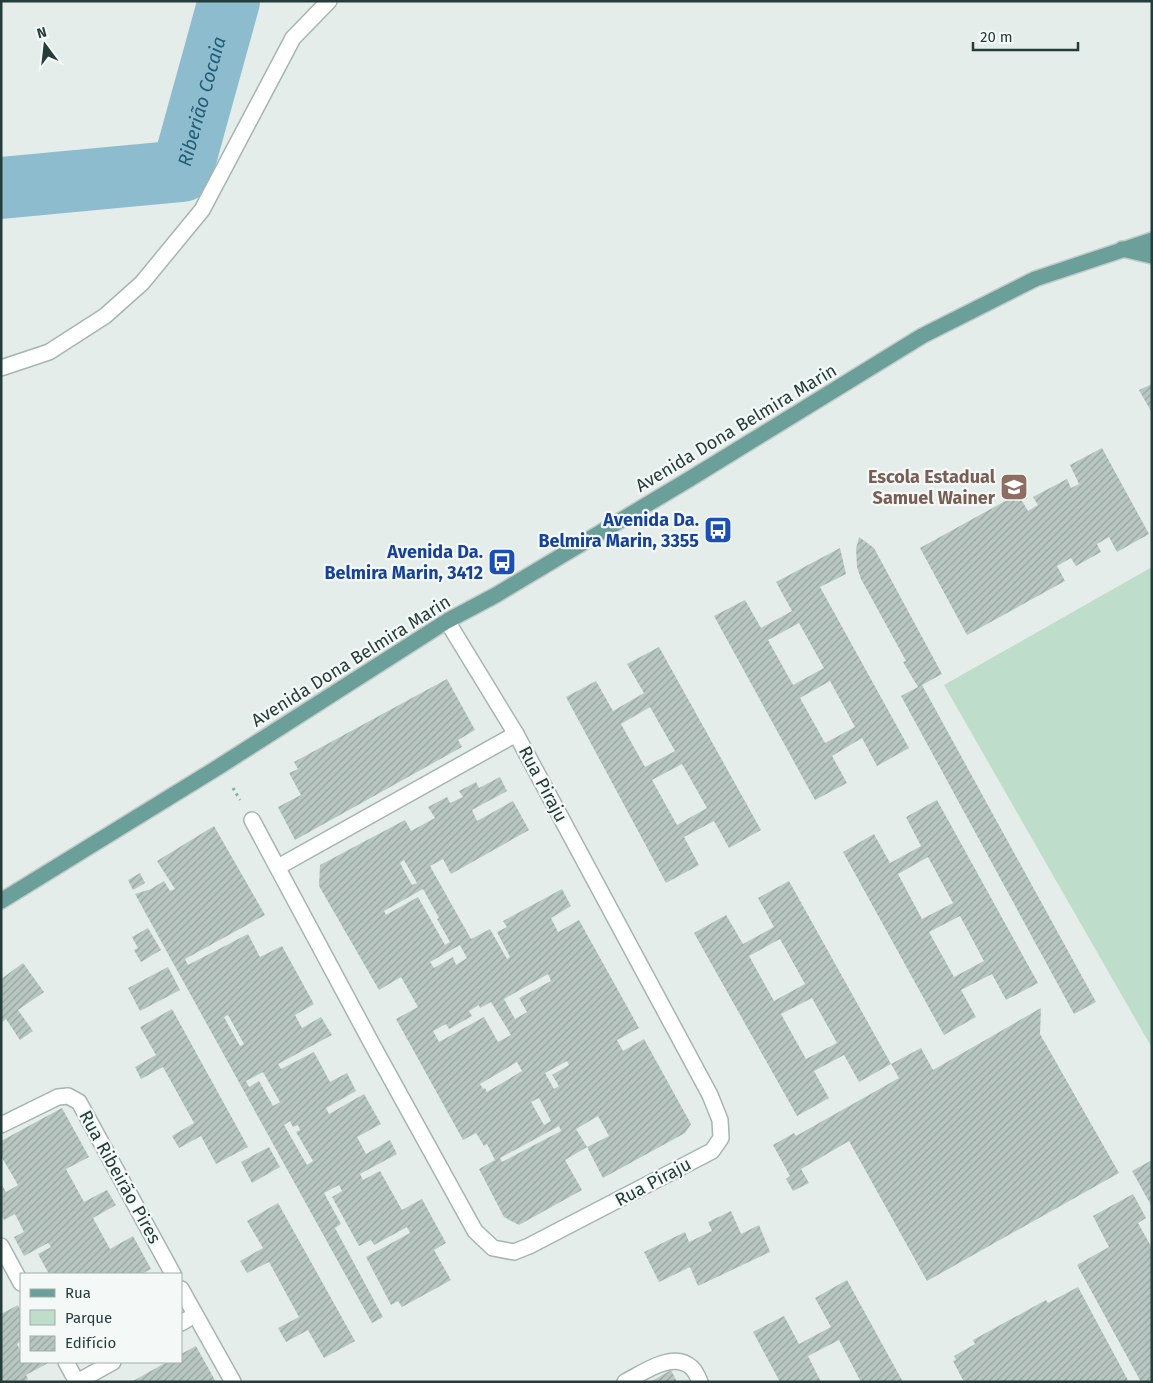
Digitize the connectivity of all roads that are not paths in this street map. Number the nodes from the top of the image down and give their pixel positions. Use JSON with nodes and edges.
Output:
{"nodes":[{"id":1,"x":328,"y":1,"type":"edge"},
{"id":2,"x":1152,"y":240,"type":"edge"},
{"id":3,"x":1121,"y":249,"type":"junction"},
{"id":4,"x":1152,"y":256,"type":"edge"},
{"id":5,"x":1,"y":368,"type":"edge"},
{"id":6,"x":447,"y":621,"type":"junction"},
{"id":7,"x":516,"y":734,"type":"junction"},
{"id":8,"x":252,"y":820,"type":"road end"},
{"id":9,"x":278,"y":867,"type":"junction"},
{"id":10,"x":1,"y":900,"type":"edge"},
{"id":11,"x":1,"y":1124,"type":"edge"},
{"id":12,"x":1,"y":1246,"type":"edge"},
{"id":13,"x":172,"y":1273,"type":"edge"},
{"id":14,"x":20,"y":1281,"type":"edge"},
{"id":15,"x":182,"y":1291,"type":"edge"},
{"id":16,"x":195,"y":1315,"type":"junction"},
{"id":17,"x":182,"y":1322,"type":"edge"},
{"id":18,"x":67,"y":1363,"type":"edge"},
{"id":19,"x":111,"y":1363,"type":"edge"},
{"id":20,"x":77,"y":1382,"type":"edge"},
{"id":21,"x":233,"y":1382,"type":"edge"},
{"id":22,"x":625,"y":1382,"type":"edge"},
{"id":23,"x":700,"y":1382,"type":"edge"}],
"edges":[{"from":1,"to":5,"type":"street"},
{"from":2,"to":3,"type":"main road","name":"Avenida Dona Belmira Marin"},
{"from":3,"to":4,"type":"main road"},
{"from":3,"to":6,"type":"main road","name":"Avenida Dona Belmira Marin"},
{"from":6,"to":7,"type":"street","name":"Rua Piraju"},
{"from":6,"to":10,"type":"main road","name":"Avenida Dona Belmira Marin"},
{"from":7,"to":9,"type":"street"},
{"from":7,"to":9,"type":"street","name":"Rua Piraju"},
{"from":8,"to":9,"type":"street","name":"Rua Piraju"},
{"from":11,"to":13,"type":"street","name":"Rua Ribeirão Pires"},
{"from":12,"to":14,"type":"street"},
{"from":15,"to":16,"type":"street"},
{"from":16,"to":17,"type":"street"},
{"from":16,"to":21,"type":"street"},
{"from":18,"to":20,"type":"street"},
{"from":19,"to":20,"type":"street"},
{"from":22,"to":23,"type":"street"}]}
